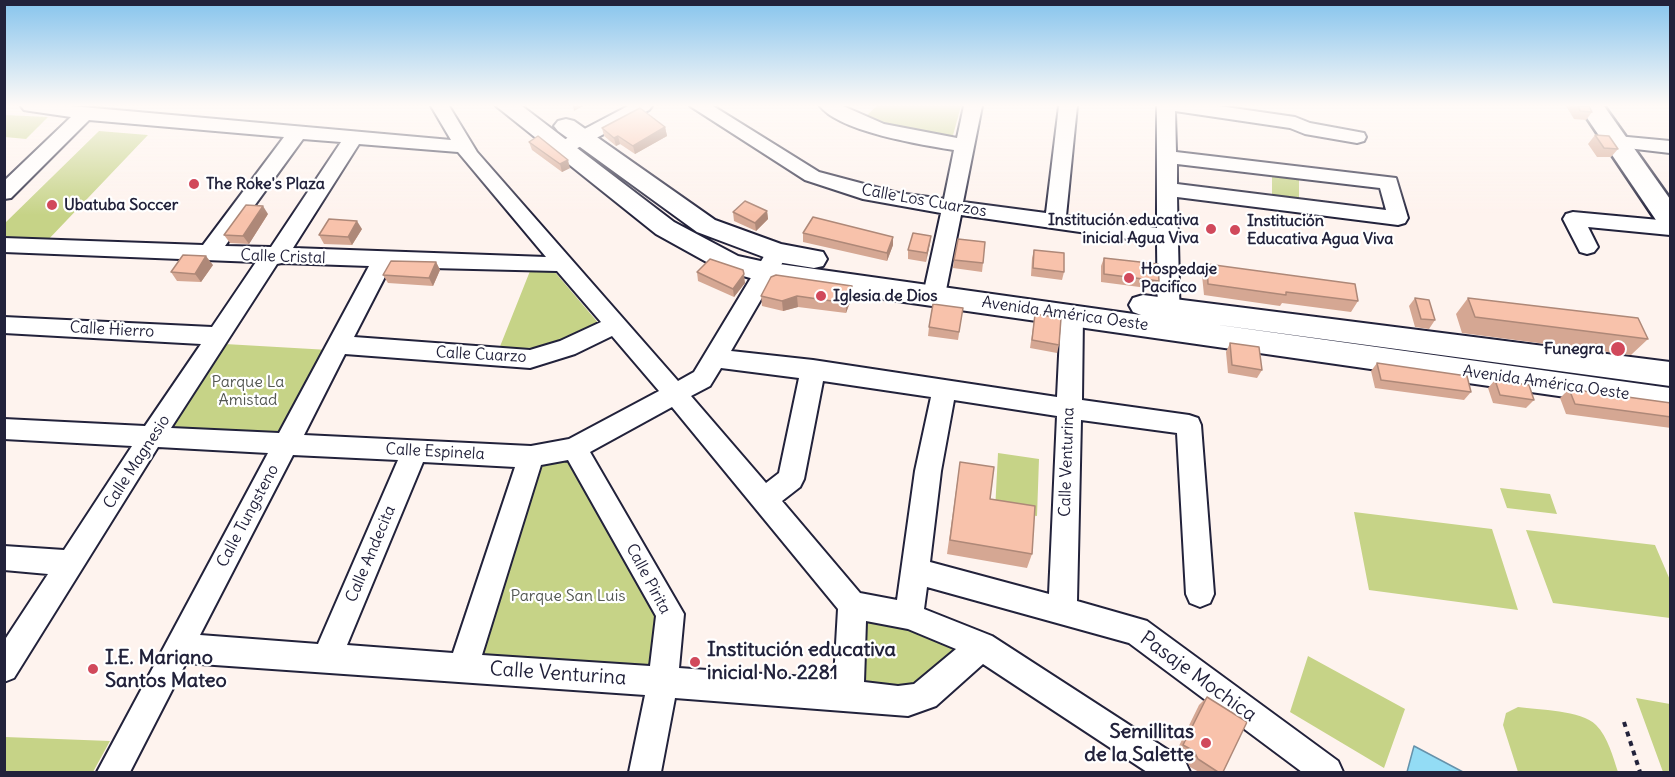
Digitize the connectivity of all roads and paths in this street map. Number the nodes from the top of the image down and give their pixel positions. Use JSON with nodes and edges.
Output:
{"nodes":[{"id":1,"x":56,"y":142,"type":"edge"},
{"id":2,"x":290,"y":142,"type":"edge"},
{"id":3,"x":350,"y":142,"type":"edge"},
{"id":4,"x":412,"y":142,"type":"edge"},
{"id":5,"x":462,"y":142,"type":"edge"},
{"id":6,"x":758,"y":142,"type":"edge"},
{"id":7,"x":946,"y":142,"type":"edge"},
{"id":8,"x":1064,"y":142,"type":"edge"},
{"id":9,"x":1166,"y":142,"type":"edge"},
{"id":10,"x":573,"y":143,"type":"edge"},
{"id":11,"x":1627,"y":143,"type":"joint"},
{"id":12,"x":964,"y":145,"type":"joint"},
{"id":13,"x":465,"y":147,"type":"junction"},
{"id":14,"x":1671,"y":147,"type":"edge"},
{"id":15,"x":1166,"y":157,"type":"junction"},
{"id":16,"x":1168,"y":189,"type":"junction"},
{"id":17,"x":4,"y":192,"type":"edge"},
{"id":18,"x":1667,"y":202,"type":"edge"},
{"id":19,"x":951,"y":207,"type":"junction"},
{"id":20,"x":1055,"y":221,"type":"junction"},
{"id":21,"x":1671,"y":228,"type":"edge"},
{"id":22,"x":1168,"y":237,"type":"junction"},
{"id":23,"x":4,"y":246,"type":"edge"},
{"id":24,"x":1587,"y":247,"type":"dead end"},
{"id":25,"x":208,"y":254,"type":"junction"},
{"id":26,"x":273,"y":256,"type":"junction"},
{"id":27,"x":383,"y":260,"type":"junction"},
{"id":28,"x":561,"y":261,"type":"junction"},
{"id":29,"x":771,"y":263,"type":"junction"},
{"id":30,"x":935,"y":286,"type":"junction"},
{"id":31,"x":1072,"y":315,"type":"junction"},
{"id":32,"x":1169,"y":319,"type":"junction"},
{"id":33,"x":616,"y":324,"type":"junction"},
{"id":34,"x":4,"y":325,"type":"edge"},
{"id":35,"x":219,"y":336,"type":"junction"},
{"id":36,"x":338,"y":345,"type":"junction"},
{"id":37,"x":715,"y":358,"type":"junction"},
{"id":38,"x":813,"y":369,"type":"junction"},
{"id":39,"x":1671,"y":374,"type":"edge"},
{"id":40,"x":944,"y":390,"type":"junction"},
{"id":41,"x":676,"y":394,"type":"junction"},
{"id":42,"x":1671,"y":400,"type":"edge"},
{"id":43,"x":1069,"y":409,"type":"junction"},
{"id":44,"x":4,"y":429,"type":"edge"},
{"id":45,"x":153,"y":436,"type":"junction"},
{"id":46,"x":286,"y":444,"type":"junction"},
{"id":47,"x":574,"y":448,"type":"junction"},
{"id":48,"x":415,"y":451,"type":"junction"},
{"id":49,"x":531,"y":457,"type":"junction"},
{"id":50,"x":764,"y":500,"type":"junction"},
{"id":51,"x":4,"y":558,"type":"edge"},
{"id":52,"x":72,"y":563,"type":"junction"},
{"id":53,"x":916,"y":571,"type":"junction"},
{"id":54,"x":1200,"y":594,"type":"dead end"},
{"id":55,"x":852,"y":605,"type":"junction"},
{"id":56,"x":1063,"y":609,"type":"junction"},
{"id":57,"x":909,"y":616,"type":"junction"},
{"id":58,"x":982,"y":646,"type":"junction"},
{"id":59,"x":179,"y":648,"type":"junction"},
{"id":60,"x":327,"y":658,"type":"junction"},
{"id":61,"x":463,"y":667,"type":"junction"},
{"id":62,"x":4,"y":668,"type":"edge"},
{"id":63,"x":663,"y":681,"type":"junction"},
{"id":64,"x":848,"y":694,"type":"junction"},
{"id":65,"x":1624,"y":722,"type":"dead end"},
{"id":66,"x":647,"y":765,"type":"edge"},
{"id":67,"x":113,"y":772,"type":"edge"},
{"id":68,"x":1174,"y":772,"type":"edge"},
{"id":69,"x":1327,"y":772,"type":"edge"},
{"id":70,"x":1640,"y":772,"type":"edge"}],
"edges":[{"from":1,"to":17,"type":"street"},
{"from":2,"to":25,"type":"street"},
{"from":3,"to":26,"type":"street","name":"Calle Magnesio"},
{"from":4,"to":13,"type":"street"},
{"from":5,"to":13,"type":"street"},
{"from":6,"to":19,"type":"street","name":"Calle Los Cuarzos"},
{"from":7,"to":12,"type":"street"},
{"from":8,"to":20,"type":"street"},
{"from":9,"to":15,"type":"street"},
{"from":10,"to":29,"type":"main road","name":"Avenida América Oeste"},
{"from":11,"to":14,"type":"street"},
{"from":11,"to":18,"type":"highway"},
{"from":12,"to":19,"type":"street"},
{"from":13,"to":28,"type":"street"},
{"from":15,"to":16,"type":"street"},
{"from":15,"to":16,"type":"street"},
{"from":16,"to":22,"type":"street"},
{"from":19,"to":20,"type":"street","name":"Calle Los Cuarzos"},
{"from":19,"to":30,"type":"street"},
{"from":20,"to":22,"type":"street","name":"Calle Los Cuarzos"},
{"from":21,"to":24,"type":"street"},
{"from":22,"to":32,"type":"street"},
{"from":23,"to":25,"type":"street","name":"Calle Cristal"},
{"from":25,"to":26,"type":"street","name":"Calle Cristal"},
{"from":26,"to":27,"type":"street","name":"Calle Cristal"},
{"from":26,"to":35,"type":"street","name":"Calle Magnesio"},
{"from":27,"to":28,"type":"street","name":"Calle Cristal"},
{"from":27,"to":36,"type":"street","name":"Calle Tungsteno"},
{"from":28,"to":33,"type":"street"},
{"from":29,"to":30,"type":"main road","name":"Avenida América Oeste"},
{"from":29,"to":37,"type":"street","name":"Calle Espinela"},
{"from":30,"to":31,"type":"main road","name":"Avenida América Oeste"},
{"from":30,"to":32,"type":"main road","name":"Avenida América Oeste"},
{"from":31,"to":32,"type":"main road","name":"Avenida América Oeste"},
{"from":31,"to":43,"type":"street","name":"Calle Venturina"},
{"from":32,"to":39,"type":"main road","name":"Avenida América Oeste"},
{"from":32,"to":42,"type":"main road","name":"Avenida América Oeste"},
{"from":33,"to":36,"type":"street","name":"Calle Cuarzo"},
{"from":33,"to":41,"type":"street"},
{"from":34,"to":35,"type":"street","name":"Calle Hierro"},
{"from":35,"to":45,"type":"street","name":"Calle Magnesio"},
{"from":36,"to":46,"type":"street","name":"Calle Tungsteno"},
{"from":37,"to":38,"type":"street"},
{"from":37,"to":41,"type":"street","name":"Calle Espinela"},
{"from":38,"to":40,"type":"street"},
{"from":38,"to":50,"type":"street"},
{"from":40,"to":43,"type":"street"},
{"from":40,"to":53,"type":"street"},
{"from":41,"to":47,"type":"street","name":"Calle Espinela"},
{"from":41,"to":50,"type":"street"},
{"from":43,"to":54,"type":"street"},
{"from":43,"to":56,"type":"street","name":"Calle Venturina"},
{"from":44,"to":45,"type":"street","name":"Calle Espinela"},
{"from":45,"to":46,"type":"street","name":"Calle Espinela"},
{"from":45,"to":52,"type":"street","name":"Calle Magnesio"},
{"from":46,"to":48,"type":"street","name":"Calle Espinela"},
{"from":46,"to":59,"type":"street","name":"Calle Tungsteno"},
{"from":47,"to":49,"type":"street","name":"Calle Espinela"},
{"from":47,"to":63,"type":"street","name":"Calle Pirita"},
{"from":48,"to":49,"type":"street","name":"Calle Espinela"},
{"from":48,"to":60,"type":"street","name":"Calle Andecita"},
{"from":49,"to":61,"type":"street"},
{"from":50,"to":55,"type":"street"},
{"from":51,"to":52,"type":"street"},
{"from":52,"to":62,"type":"street","name":"Calle Magnesio"},
{"from":53,"to":56,"type":"street","name":"Pasaje Mochica"},
{"from":53,"to":57,"type":"street"},
{"from":55,"to":57,"type":"street"},
{"from":55,"to":64,"type":"street"},
{"from":56,"to":69,"type":"street","name":"Pasaje Mochica"},
{"from":57,"to":58,"type":"street"},
{"from":58,"to":64,"type":"street","name":"Calle Venturina"},
{"from":58,"to":68,"type":"street"},
{"from":59,"to":60,"type":"street","name":"Calle Venturina"},
{"from":59,"to":67,"type":"street","name":"Calle Tungsteno"},
{"from":60,"to":61,"type":"street","name":"Calle Venturina"},
{"from":61,"to":63,"type":"street","name":"Calle Venturina"},
{"from":63,"to":64,"type":"street","name":"Calle Venturina"},
{"from":63,"to":66,"type":"street","name":"Calle Pirita"},
{"from":65,"to":70,"type":"path"}]}
